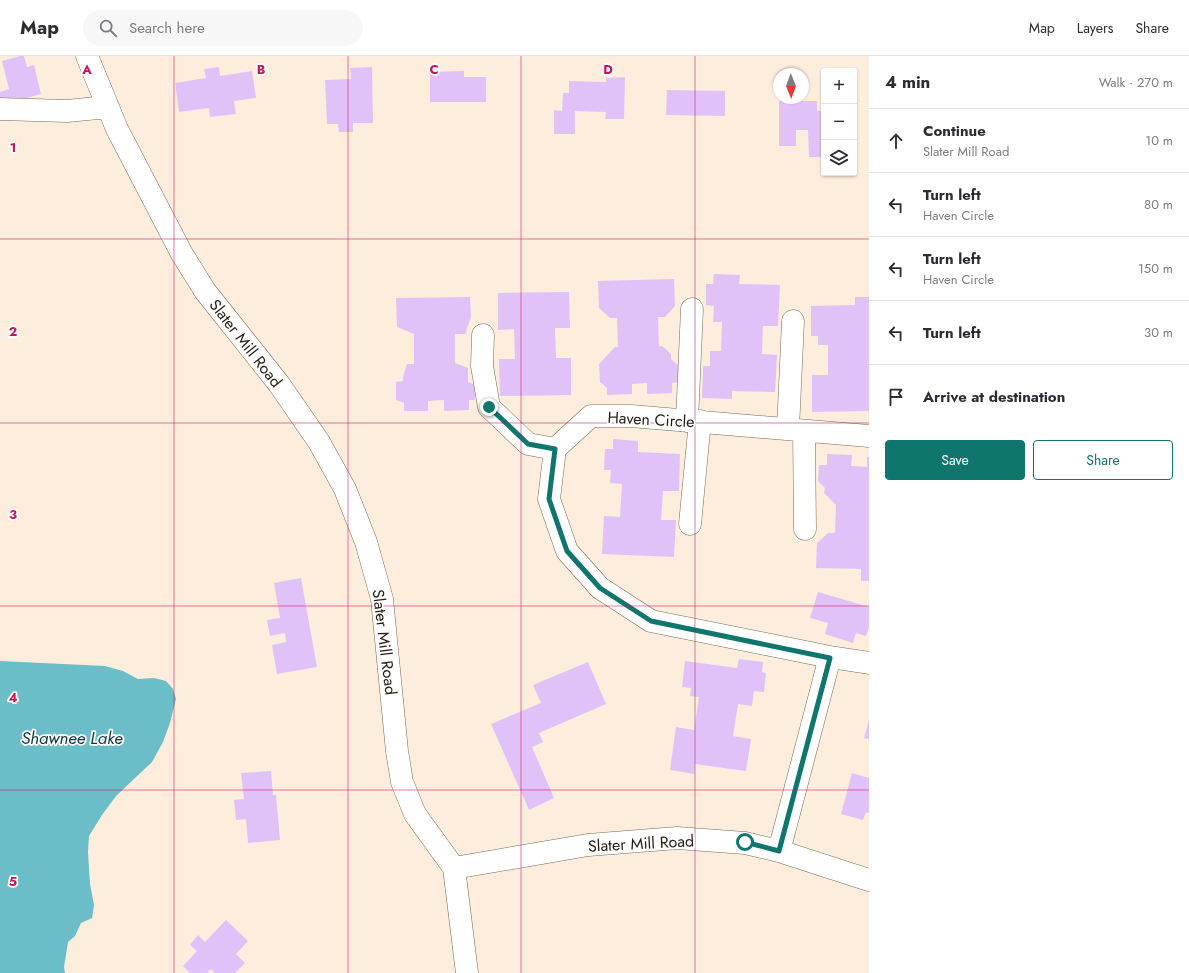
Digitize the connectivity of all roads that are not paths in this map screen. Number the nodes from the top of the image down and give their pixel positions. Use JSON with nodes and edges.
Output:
{"nodes":[{"id":1,"x":87,"y":56,"type":"edge"},
{"id":2,"x":108,"y":107,"type":"junction"},
{"id":3,"x":0,"y":109,"type":"edge"},
{"id":4,"x":692,"y":309,"type":"dead end"},
{"id":5,"x":793,"y":321,"type":"dead end"},
{"id":6,"x":483,"y":335,"type":"dead end"},
{"id":7,"x":693,"y":421,"type":"junction"},
{"id":8,"x":796,"y":430,"type":"junction"},
{"id":9,"x":869,"y":436,"type":"edge"},
{"id":10,"x":555,"y":449,"type":"junction"},
{"id":11,"x":690,"y":524,"type":"dead end"},
{"id":12,"x":805,"y":529,"type":"dead end"},
{"id":13,"x":830,"y":658,"type":"junction"},
{"id":14,"x":869,"y":663,"type":"edge"},
{"id":15,"x":779,"y":851,"type":"junction"},
{"id":16,"x":454,"y":868,"type":"junction"},
{"id":17,"x":869,"y":880,"type":"edge"},
{"id":18,"x":467,"y":973,"type":"edge"}],
"edges":[{"from":1,"to":2,"type":"street","name":"Slater Mill Road"},
{"from":2,"to":3,"type":"street"},
{"from":2,"to":16,"type":"street","name":"Slater Mill Road"},
{"from":4,"to":7,"type":"street"},
{"from":5,"to":8,"type":"street"},
{"from":6,"to":10,"type":"street"},
{"from":7,"to":8,"type":"street","name":"Haven Circle"},
{"from":7,"to":10,"type":"street","name":"Haven Circle"},
{"from":7,"to":11,"type":"street"},
{"from":8,"to":9,"type":"street","name":"Haven Circle"},
{"from":8,"to":12,"type":"street"},
{"from":10,"to":13,"type":"street"},
{"from":13,"to":14,"type":"street"},
{"from":13,"to":15,"type":"street"},
{"from":15,"to":16,"type":"street","name":"Slater Mill Road"},
{"from":15,"to":17,"type":"street","name":"Slater Mill Road"},
{"from":16,"to":18,"type":"street"}]}
